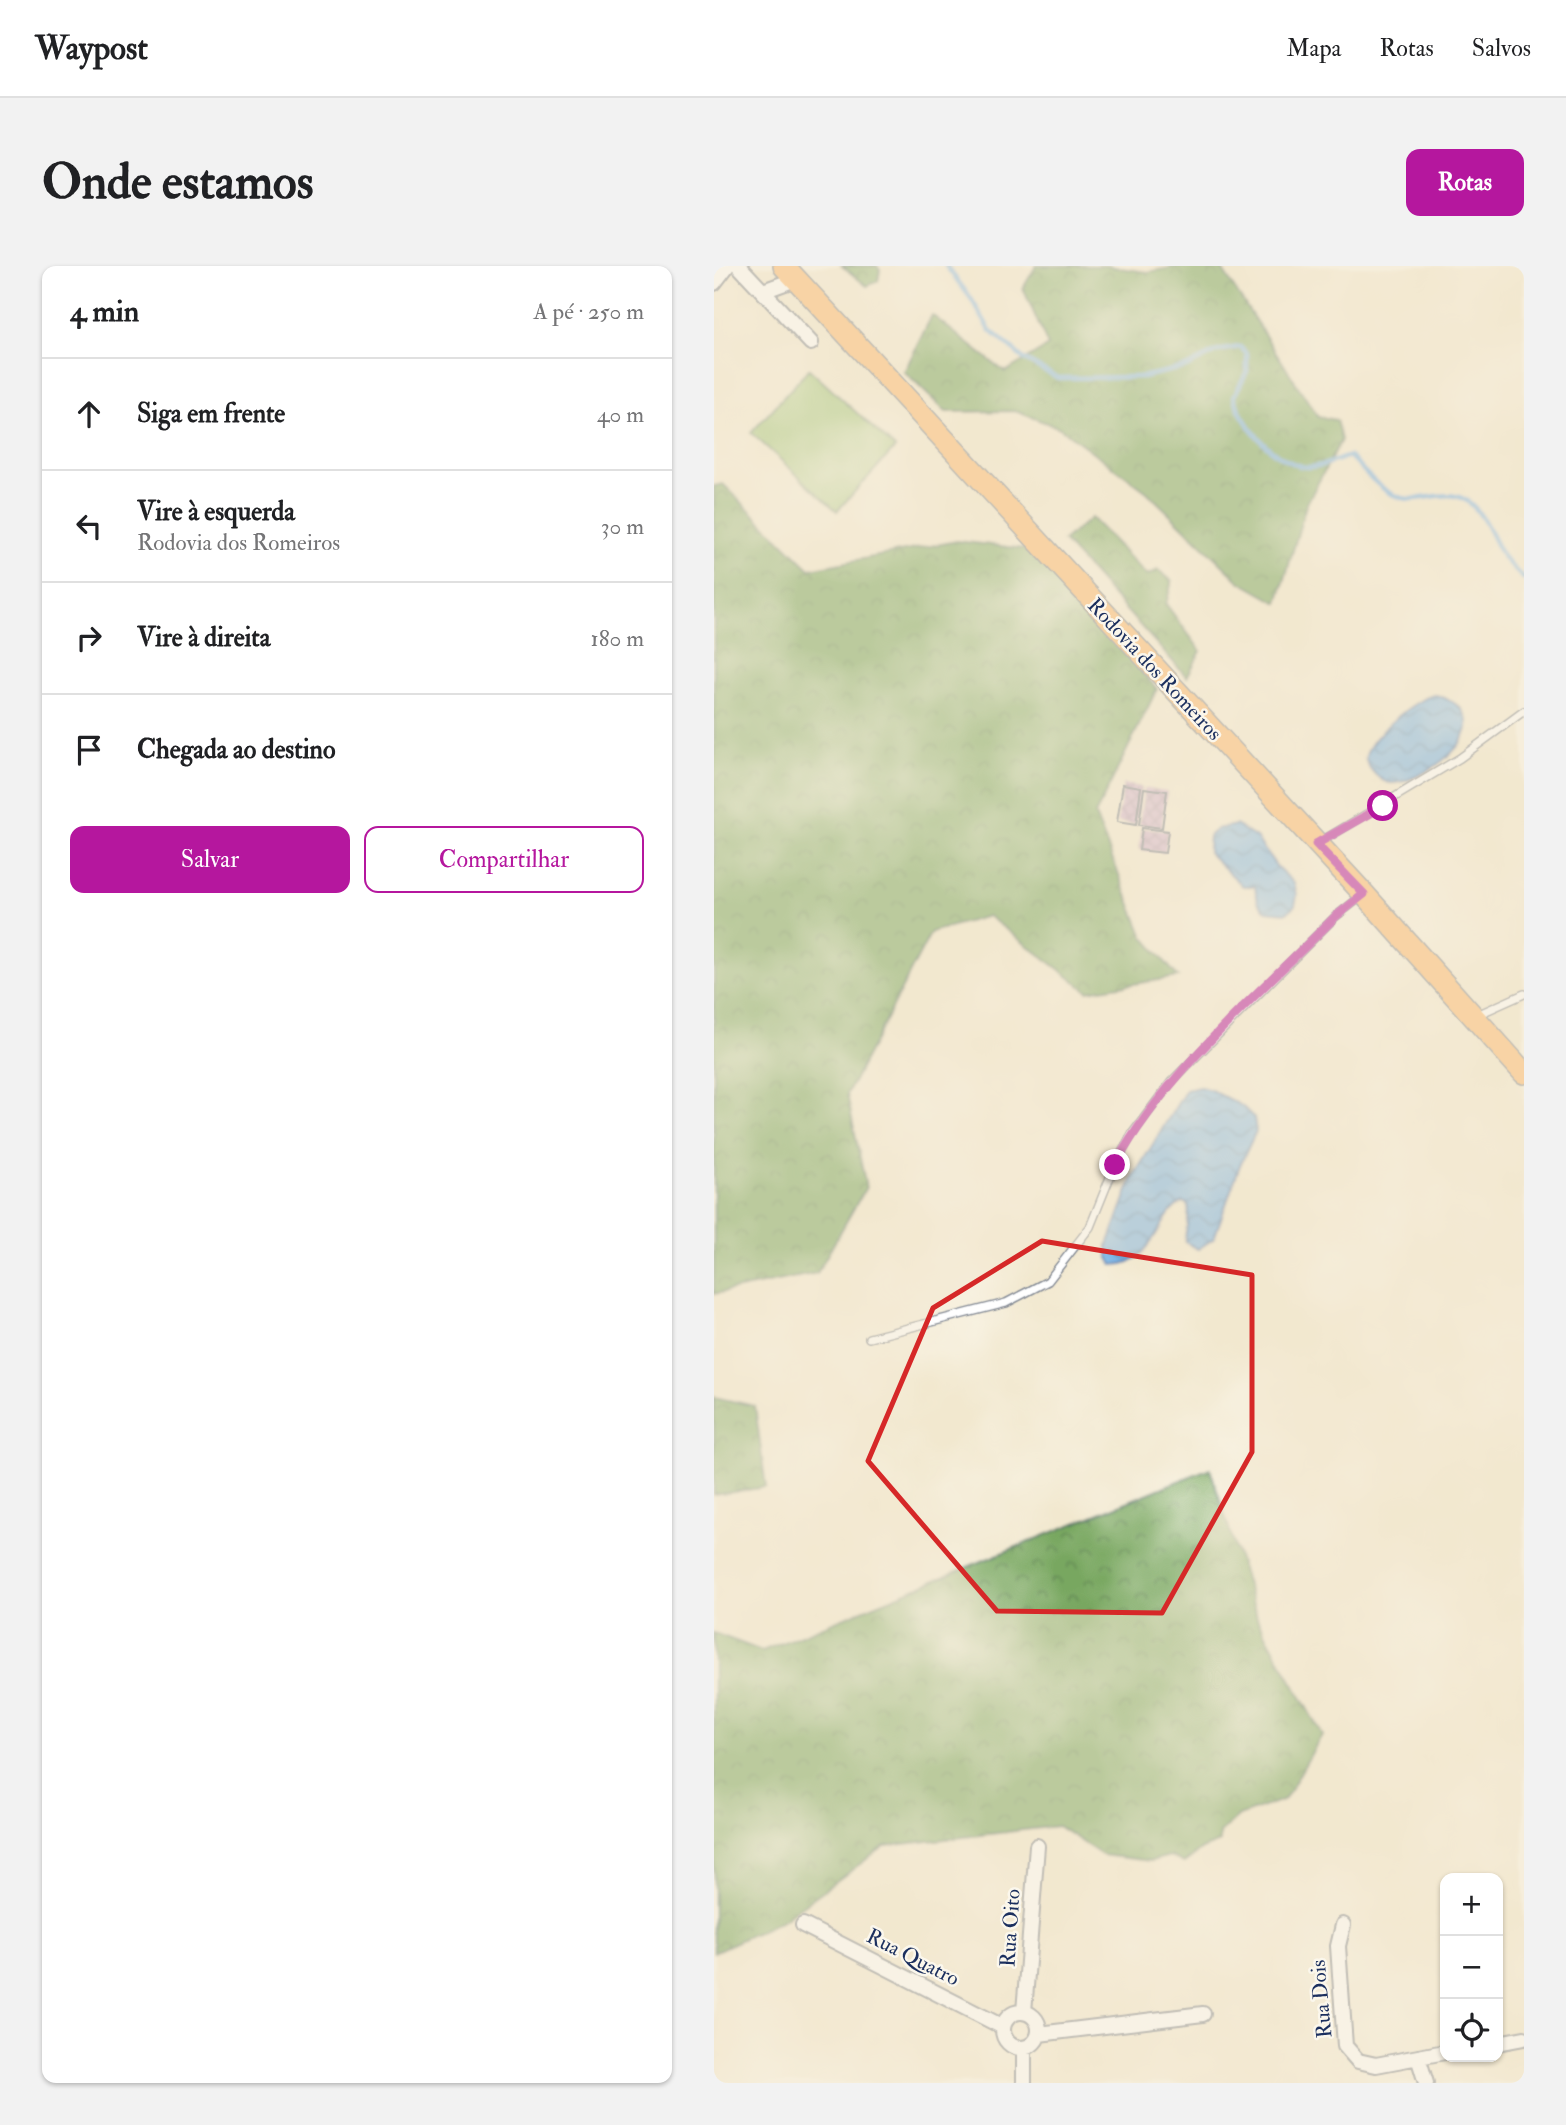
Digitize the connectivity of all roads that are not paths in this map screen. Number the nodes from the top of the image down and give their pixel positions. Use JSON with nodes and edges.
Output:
{"nodes":[{"id":1,"x":727,"y":266,"type":"edge"},
{"id":2,"x":738,"y":266,"type":"edge"},
{"id":3,"x":790,"y":272,"type":"edge"},
{"id":4,"x":714,"y":283,"type":"edge"},
{"id":5,"x":763,"y":291,"type":"junction"},
{"id":6,"x":811,"y":343,"type":"dead end"},
{"id":7,"x":1524,"y":711,"type":"edge"},
{"id":8,"x":1316,"y":844,"type":"junction"},
{"id":9,"x":1364,"y":894,"type":"junction"},
{"id":10,"x":1524,"y":994,"type":"edge"},
{"id":11,"x":1473,"y":1017,"type":"junction"},
{"id":12,"x":1524,"y":1073,"type":"edge"},
{"id":13,"x":869,"y":1338,"type":"dead end"},
{"id":14,"x":1037,"y":1846,"type":"dead end"},
{"id":15,"x":803,"y":1925,"type":"dead end"},
{"id":16,"x":1343,"y":1925,"type":"dead end"},
{"id":17,"x":1024,"y":2012,"type":"junction"},
{"id":18,"x":1203,"y":2014,"type":"dead end"},
{"id":19,"x":1003,"y":2027,"type":"junction"},
{"id":20,"x":1040,"y":2034,"type":"junction"},
{"id":21,"x":1524,"y":2038,"type":"edge"},
{"id":22,"x":1503,"y":2042,"type":"edge"},
{"id":23,"x":1024,"y":2049,"type":"junction"},
{"id":24,"x":1440,"y":2053,"type":"edge"},
{"id":25,"x":1418,"y":2057,"type":"junction"},
{"id":26,"x":1024,"y":2083,"type":"edge"},
{"id":27,"x":1426,"y":2083,"type":"edge"}],
"edges":[{"from":1,"to":4,"type":"street"},
{"from":2,"to":5,"type":"street"},
{"from":3,"to":5,"type":"street"},
{"from":3,"to":8,"type":"main road","name":"Rodovia dos Romeiros"},
{"from":5,"to":6,"type":"street"},
{"from":7,"to":8,"type":"lane"},
{"from":8,"to":9,"type":"main road","name":"Rodovia dos Romeiros"},
{"from":9,"to":11,"type":"main road","name":"Rodovia dos Romeiros"},
{"from":9,"to":13,"type":"lane"},
{"from":10,"to":11,"type":"lane"},
{"from":11,"to":12,"type":"main road","name":"Rodovia dos Romeiros"},
{"from":14,"to":17,"type":"street","name":"Rua Oito"},
{"from":15,"to":19,"type":"street","name":"Rua Quatro"},
{"from":16,"to":25,"type":"street","name":"Rua Dois"},
{"from":17,"to":19,"type":"street"},
{"from":17,"to":20,"type":"street"},
{"from":18,"to":20,"type":"street"},
{"from":19,"to":23,"type":"street"},
{"from":20,"to":23,"type":"street"},
{"from":21,"to":22,"type":"street"},
{"from":23,"to":26,"type":"street"},
{"from":24,"to":25,"type":"street","name":"Rua Dois"},
{"from":25,"to":27,"type":"street"}]}
